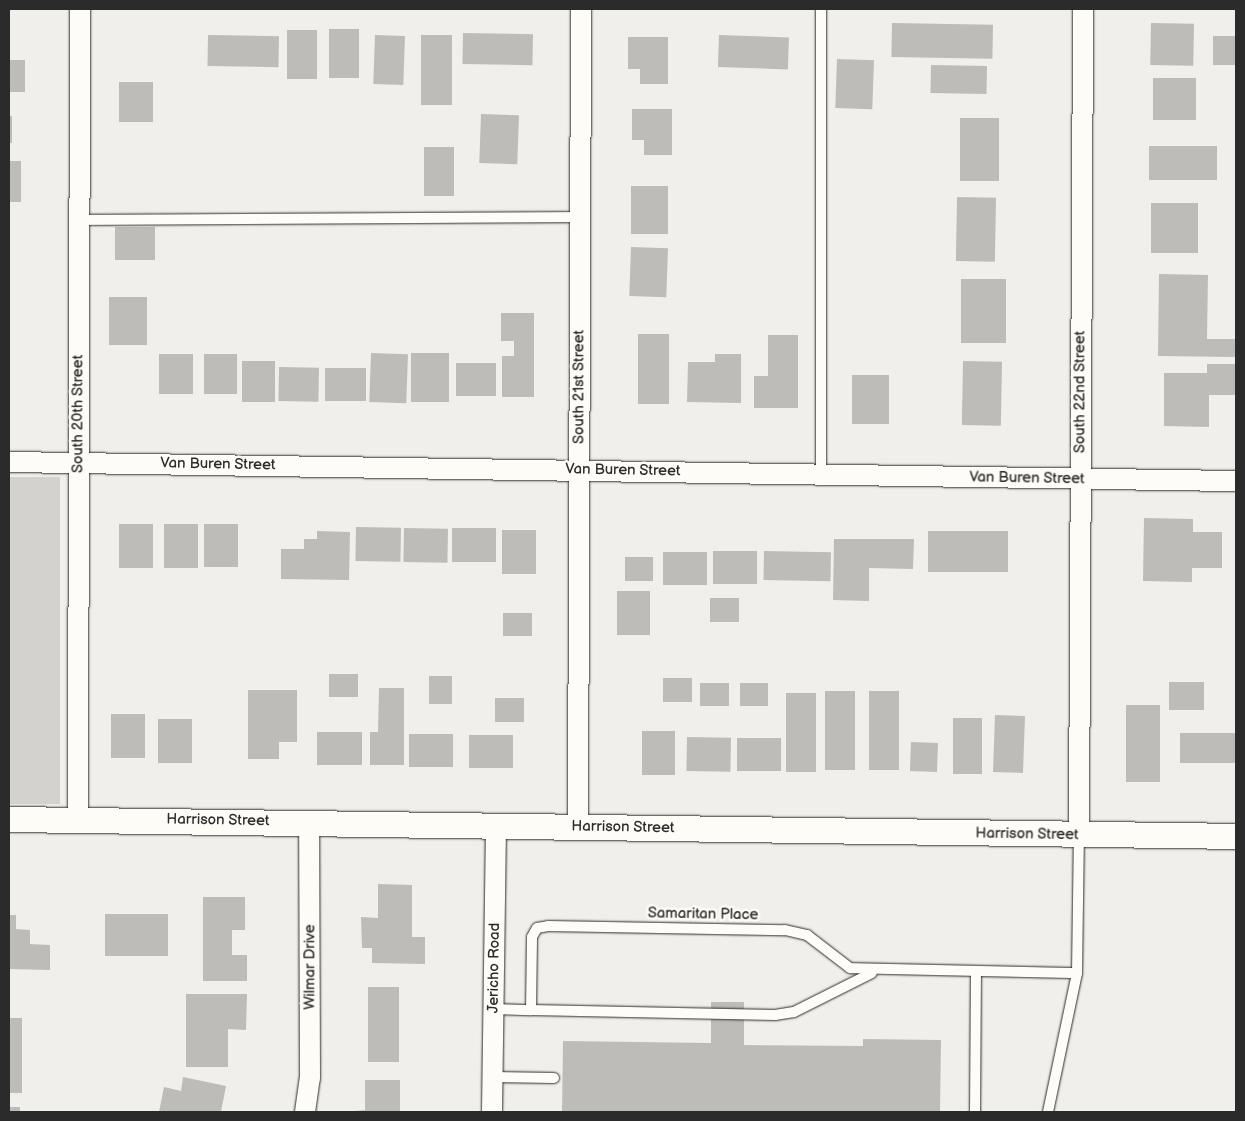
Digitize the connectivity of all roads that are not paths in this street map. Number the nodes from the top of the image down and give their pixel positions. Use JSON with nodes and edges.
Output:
{"nodes":[{"id":1,"x":80,"y":9,"type":"edge"},
{"id":2,"x":581,"y":9,"type":"edge"},
{"id":3,"x":821,"y":9,"type":"edge"},
{"id":4,"x":1083,"y":9,"type":"edge"},
{"id":5,"x":580,"y":217,"type":"junction"},
{"id":6,"x":79,"y":220,"type":"junction"},
{"id":7,"x":9,"y":462,"type":"edge"},
{"id":8,"x":78,"y":463,"type":"junction"},
{"id":9,"x":578,"y":469,"type":"junction"},
{"id":10,"x":821,"y":474,"type":"junction"},
{"id":11,"x":1080,"y":479,"type":"junction"},
{"id":12,"x":1236,"y":481,"type":"edge"},
{"id":13,"x":9,"y":819,"type":"edge"},
{"id":14,"x":78,"y":819,"type":"junction"},
{"id":15,"x":309,"y":821,"type":"junction"},
{"id":16,"x":496,"y":824,"type":"junction"},
{"id":17,"x":578,"y":826,"type":"junction"},
{"id":18,"x":1079,"y":834,"type":"junction"},
{"id":19,"x":1236,"y":836,"type":"edge"},
{"id":20,"x":884,"y":970,"type":"junction"},
{"id":21,"x":976,"y":971,"type":"junction"},
{"id":22,"x":1077,"y":973,"type":"junction"},
{"id":23,"x":494,"y":1010,"type":"junction"},
{"id":24,"x":530,"y":1010,"type":"junction"},
{"id":25,"x":493,"y":1077,"type":"junction"},
{"id":26,"x":554,"y":1078,"type":"dead end"},
{"id":27,"x":305,"y":1112,"type":"edge"},
{"id":28,"x":492,"y":1112,"type":"edge"},
{"id":29,"x":975,"y":1112,"type":"edge"},
{"id":30,"x":1048,"y":1112,"type":"edge"}],
"edges":[{"from":1,"to":6,"type":"street","name":"South 20th Street"},
{"from":2,"to":5,"type":"street","name":"South 21st Street"},
{"from":3,"to":10,"type":"lane"},
{"from":4,"to":11,"type":"street","name":"South 22nd Street"},
{"from":5,"to":6,"type":"lane"},
{"from":5,"to":9,"type":"street","name":"South 21st Street"},
{"from":6,"to":8,"type":"street","name":"South 20th Street"},
{"from":7,"to":8,"type":"street","name":"Van Buren Street"},
{"from":8,"to":9,"type":"street","name":"Van Buren Street"},
{"from":8,"to":14,"type":"street","name":"South 20th Street"},
{"from":9,"to":10,"type":"street","name":"Van Buren Street"},
{"from":9,"to":17,"type":"street","name":"South 21st Street"},
{"from":10,"to":11,"type":"street","name":"Van Buren Street"},
{"from":11,"to":12,"type":"street","name":"Van Buren Street"},
{"from":11,"to":18,"type":"street","name":"South 22nd Street"},
{"from":13,"to":14,"type":"street","name":"Harrison Street"},
{"from":14,"to":15,"type":"street","name":"Harrison Street"},
{"from":15,"to":16,"type":"street","name":"Harrison Street"},
{"from":15,"to":27,"type":"street","name":"Wilmar Drive"},
{"from":16,"to":17,"type":"street","name":"Harrison Street"},
{"from":16,"to":23,"type":"street","name":"Jericho Road"},
{"from":17,"to":18,"type":"street","name":"Harrison Street"},
{"from":18,"to":19,"type":"street","name":"Harrison Street"},
{"from":18,"to":22,"type":"lane"},
{"from":20,"to":21,"type":"lane","name":"Samaritan Place"},
{"from":20,"to":24,"type":"lane"},
{"from":20,"to":24,"type":"lane","name":"Samaritan Place"},
{"from":21,"to":22,"type":"lane","name":"Samaritan Place"},
{"from":21,"to":29,"type":"lane"},
{"from":22,"to":30,"type":"lane"},
{"from":23,"to":24,"type":"lane"},
{"from":23,"to":25,"type":"street","name":"Jericho Road"},
{"from":25,"to":26,"type":"lane"},
{"from":25,"to":28,"type":"street","name":"Jericho Road"}]}
